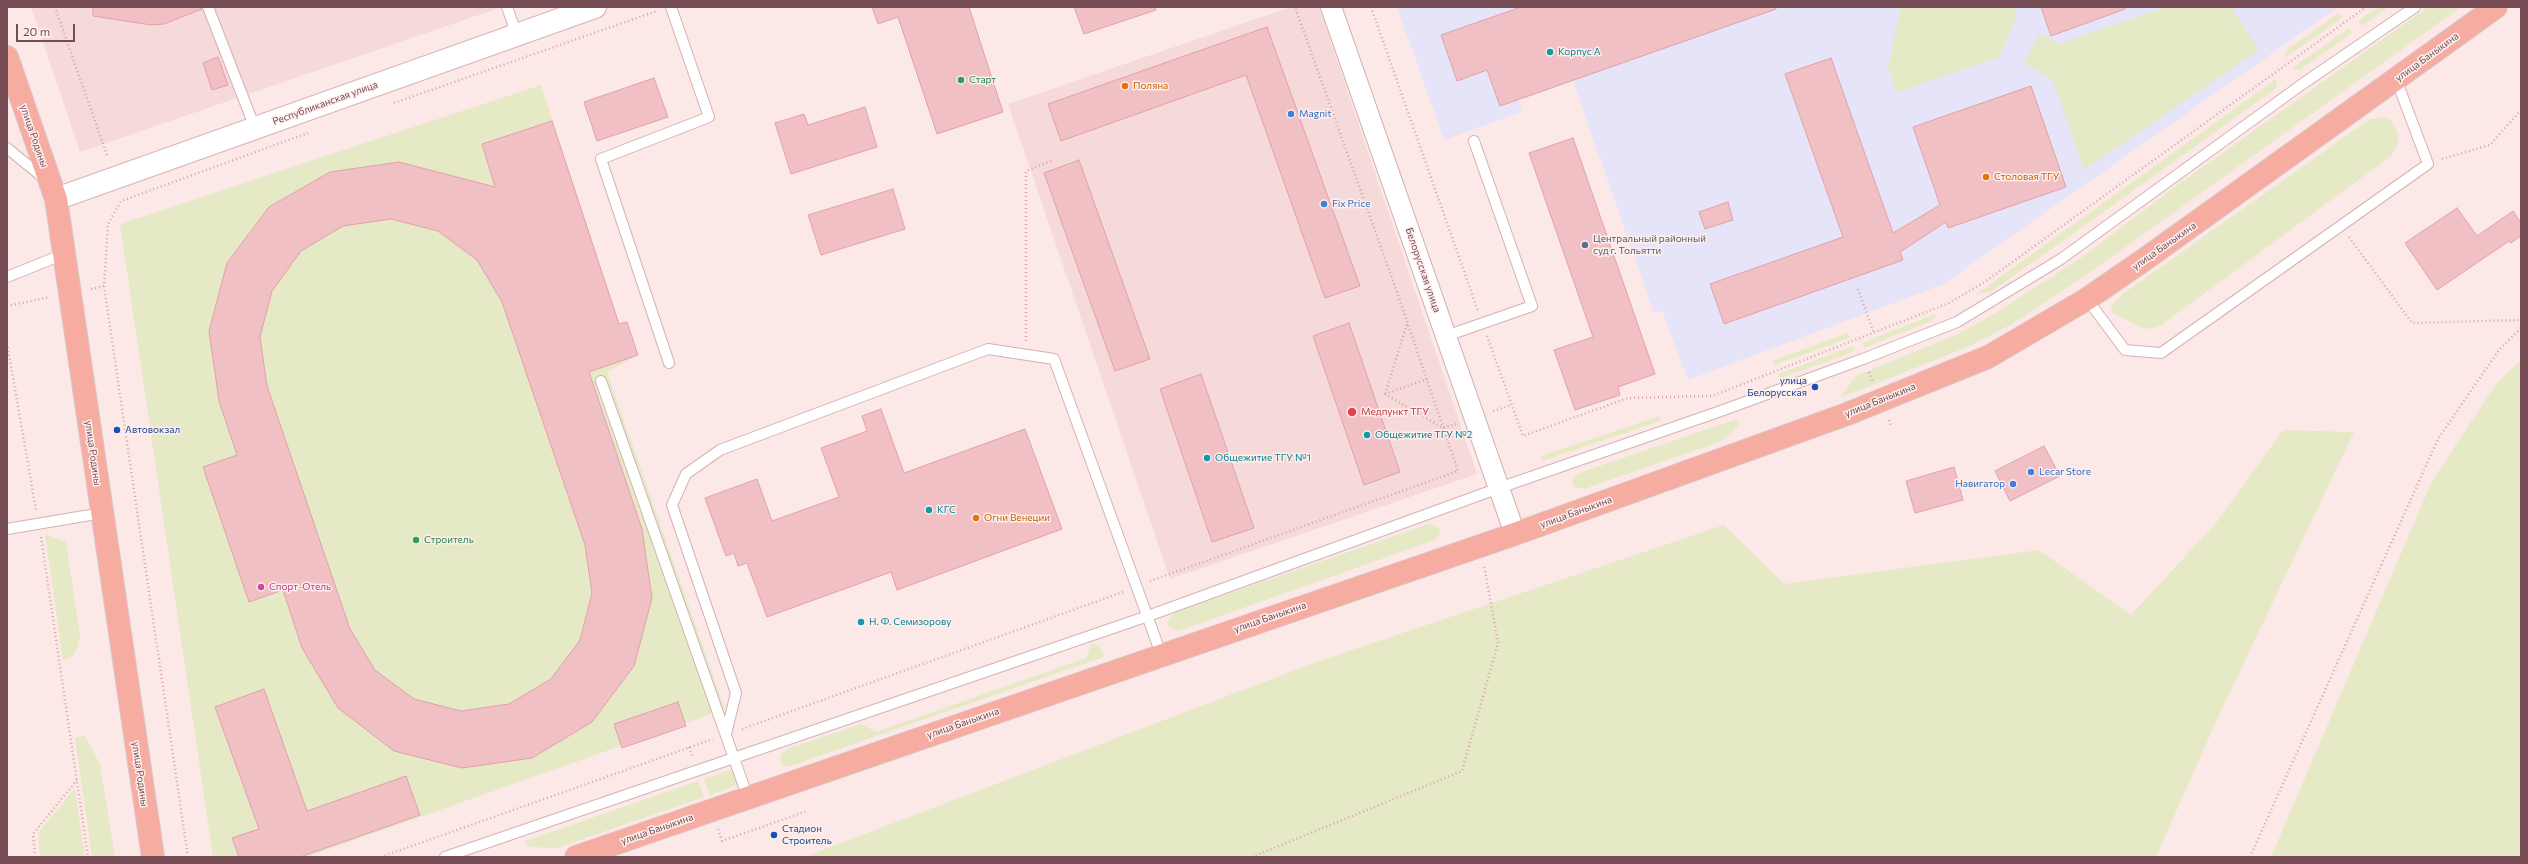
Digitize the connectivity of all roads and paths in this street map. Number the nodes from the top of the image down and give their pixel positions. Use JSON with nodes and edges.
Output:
{"nodes":[{"id":1,"x":55,"y":7,"type":"edge"},
{"id":2,"x":208,"y":7,"type":"edge"},
{"id":3,"x":507,"y":7,"type":"edge"},
{"id":4,"x":595,"y":7,"type":"edge"},
{"id":5,"x":1294,"y":7,"type":"edge"},
{"id":6,"x":1331,"y":7,"type":"edge"},
{"id":7,"x":1371,"y":7,"type":"edge"},
{"id":8,"x":2366,"y":7,"type":"edge"},
{"id":9,"x":2415,"y":7,"type":"edge"},
{"id":10,"x":2496,"y":7,"type":"edge"},
{"id":11,"x":666,"y":8,"type":"edge"},
{"id":12,"x":517,"y":35,"type":"junction"},
{"id":13,"x":7,"y":57,"type":"edge"},
{"id":14,"x":2396,"y":79,"type":"junction"},
{"id":15,"x":386,"y":106,"type":"dead end"},
{"id":16,"x":2521,"y":110,"type":"edge"},
{"id":17,"x":255,"y":128,"type":"junction"},
{"id":18,"x":312,"y":132,"type":"dead end"},
{"id":19,"x":1474,"y":141,"type":"dead end"},
{"id":20,"x":7,"y":148,"type":"edge"},
{"id":21,"x":1051,"y":161,"type":"dead end"},
{"id":22,"x":2428,"y":164,"type":"junction"},
{"id":23,"x":115,"y":178,"type":"junction"},
{"id":24,"x":54,"y":192,"type":"junction"},
{"id":25,"x":121,"y":201,"type":"junction"},
{"id":26,"x":2341,"y":225,"type":"junction"},
{"id":27,"x":64,"y":254,"type":"junction"},
{"id":28,"x":7,"y":277,"type":"edge"},
{"id":29,"x":1858,"y":289,"type":"dead end"},
{"id":30,"x":2088,"y":299,"type":"junction"},
{"id":31,"x":2521,"y":320,"type":"edge"},
{"id":32,"x":1408,"y":323,"type":"junction"},
{"id":33,"x":1483,"y":324,"type":"junction"},
{"id":34,"x":2521,"y":328,"type":"edge"},
{"id":35,"x":1874,"y":333,"type":"junction"},
{"id":36,"x":1446,"y":336,"type":"junction"},
{"id":37,"x":7,"y":343,"type":"edge"},
{"id":38,"x":1026,"y":355,"type":"junction"},
{"id":39,"x":670,"y":363,"type":"dead end"},
{"id":40,"x":1427,"y":379,"type":"junction"},
{"id":41,"x":601,"y":381,"type":"dead end"},
{"id":42,"x":1385,"y":394,"type":"junction"},
{"id":43,"x":1443,"y":428,"type":"junction"},
{"id":44,"x":1499,"y":488,"type":"junction"},
{"id":45,"x":102,"y":513,"type":"junction"},
{"id":46,"x":39,"y":524,"type":"junction"},
{"id":47,"x":7,"y":529,"type":"edge"},
{"id":48,"x":1515,"y":534,"type":"junction"},
{"id":49,"x":1481,"y":545,"type":"junction"},
{"id":50,"x":1137,"y":586,"type":"junction"},
{"id":51,"x":1148,"y":616,"type":"junction"},
{"id":52,"x":1161,"y":654,"type":"junction"},
{"id":53,"x":726,"y":734,"type":"junction"},
{"id":54,"x":734,"y":757,"type":"junction"},
{"id":55,"x":77,"y":780,"type":"junction"},
{"id":56,"x":748,"y":798,"type":"junction"},
{"id":57,"x":35,"y":857,"type":"edge"},
{"id":58,"x":88,"y":857,"type":"edge"},
{"id":59,"x":152,"y":857,"type":"edge"},
{"id":60,"x":188,"y":857,"type":"edge"},
{"id":61,"x":381,"y":857,"type":"edge"},
{"id":62,"x":445,"y":857,"type":"edge"},
{"id":63,"x":576,"y":857,"type":"edge"},
{"id":64,"x":1252,"y":857,"type":"edge"},
{"id":65,"x":2250,"y":857,"type":"edge"}],
"edges":[{"from":1,"to":23,"type":"path"},
{"from":2,"to":17,"type":"lane"},
{"from":3,"to":12,"type":"lane"},
{"from":4,"to":12,"type":"street","name":"Республиканская улица"},
{"from":5,"to":32,"type":"path"},
{"from":6,"to":36,"type":"street","name":"Белорусская улица"},
{"from":7,"to":33,"type":"path"},
{"from":8,"to":35,"type":"path"},
{"from":9,"to":44,"type":"lane"},
{"from":10,"to":14,"type":"main road","name":"улица Баныкина"},
{"from":11,"to":15,"type":"path"},
{"from":11,"to":39,"type":"lane"},
{"from":12,"to":17,"type":"street","name":"Республиканская улица"},
{"from":13,"to":24,"type":"main road","name":"улица Родины"},
{"from":14,"to":22,"type":"lane"},
{"from":14,"to":30,"type":"main road","name":"улица Баныкина"},
{"from":16,"to":22,"type":"path"},
{"from":17,"to":23,"type":"street","name":"Республиканская улица"},
{"from":18,"to":25,"type":"path"},
{"from":19,"to":33,"type":"lane"},
{"from":20,"to":24,"type":"lane"},
{"from":21,"to":38,"type":"path"},
{"from":22,"to":26,"type":"lane"},
{"from":23,"to":24,"type":"street","name":"Республиканская улица"},
{"from":23,"to":25,"type":"path"},
{"from":24,"to":27,"type":"main road","name":"улица Родины"},
{"from":25,"to":60,"type":"path"},
{"from":26,"to":30,"type":"lane"},
{"from":26,"to":31,"type":"path"},
{"from":27,"to":28,"type":"lane"},
{"from":27,"to":45,"type":"main road","name":"улица Родины"},
{"from":29,"to":35,"type":"path"},
{"from":30,"to":48,"type":"main road","name":"улица Баныкина"},
{"from":32,"to":40,"type":"path"},
{"from":32,"to":42,"type":"path"},
{"from":33,"to":35,"type":"path"},
{"from":33,"to":36,"type":"lane"},
{"from":34,"to":65,"type":"path"},
{"from":36,"to":44,"type":"street","name":"Белорусская улица"},
{"from":37,"to":46,"type":"path"},
{"from":38,"to":50,"type":"lane"},
{"from":38,"to":53,"type":"lane"},
{"from":40,"to":42,"type":"path"},
{"from":40,"to":43,"type":"path"},
{"from":41,"to":53,"type":"lane"},
{"from":42,"to":43,"type":"path"},
{"from":43,"to":50,"type":"path"},
{"from":44,"to":48,"type":"street","name":"Белорусская улица"},
{"from":44,"to":51,"type":"lane"},
{"from":45,"to":46,"type":"lane"},
{"from":45,"to":59,"type":"main road","name":"улица Родины"},
{"from":46,"to":47,"type":"lane"},
{"from":46,"to":55,"type":"path"},
{"from":48,"to":49,"type":"main road","name":"улица Баныкина"},
{"from":49,"to":52,"type":"main road","name":"улица Баныкина"},
{"from":49,"to":64,"type":"path"},
{"from":50,"to":51,"type":"lane"},
{"from":50,"to":53,"type":"path"},
{"from":51,"to":52,"type":"lane"},
{"from":51,"to":54,"type":"lane"},
{"from":52,"to":56,"type":"main road","name":"улица Баныкина"},
{"from":53,"to":54,"type":"lane"},
{"from":53,"to":61,"type":"path"},
{"from":54,"to":56,"type":"lane"},
{"from":54,"to":62,"type":"lane"},
{"from":55,"to":57,"type":"path"},
{"from":55,"to":58,"type":"path"},
{"from":56,"to":63,"type":"main road","name":"улица Баныкина"}]}
